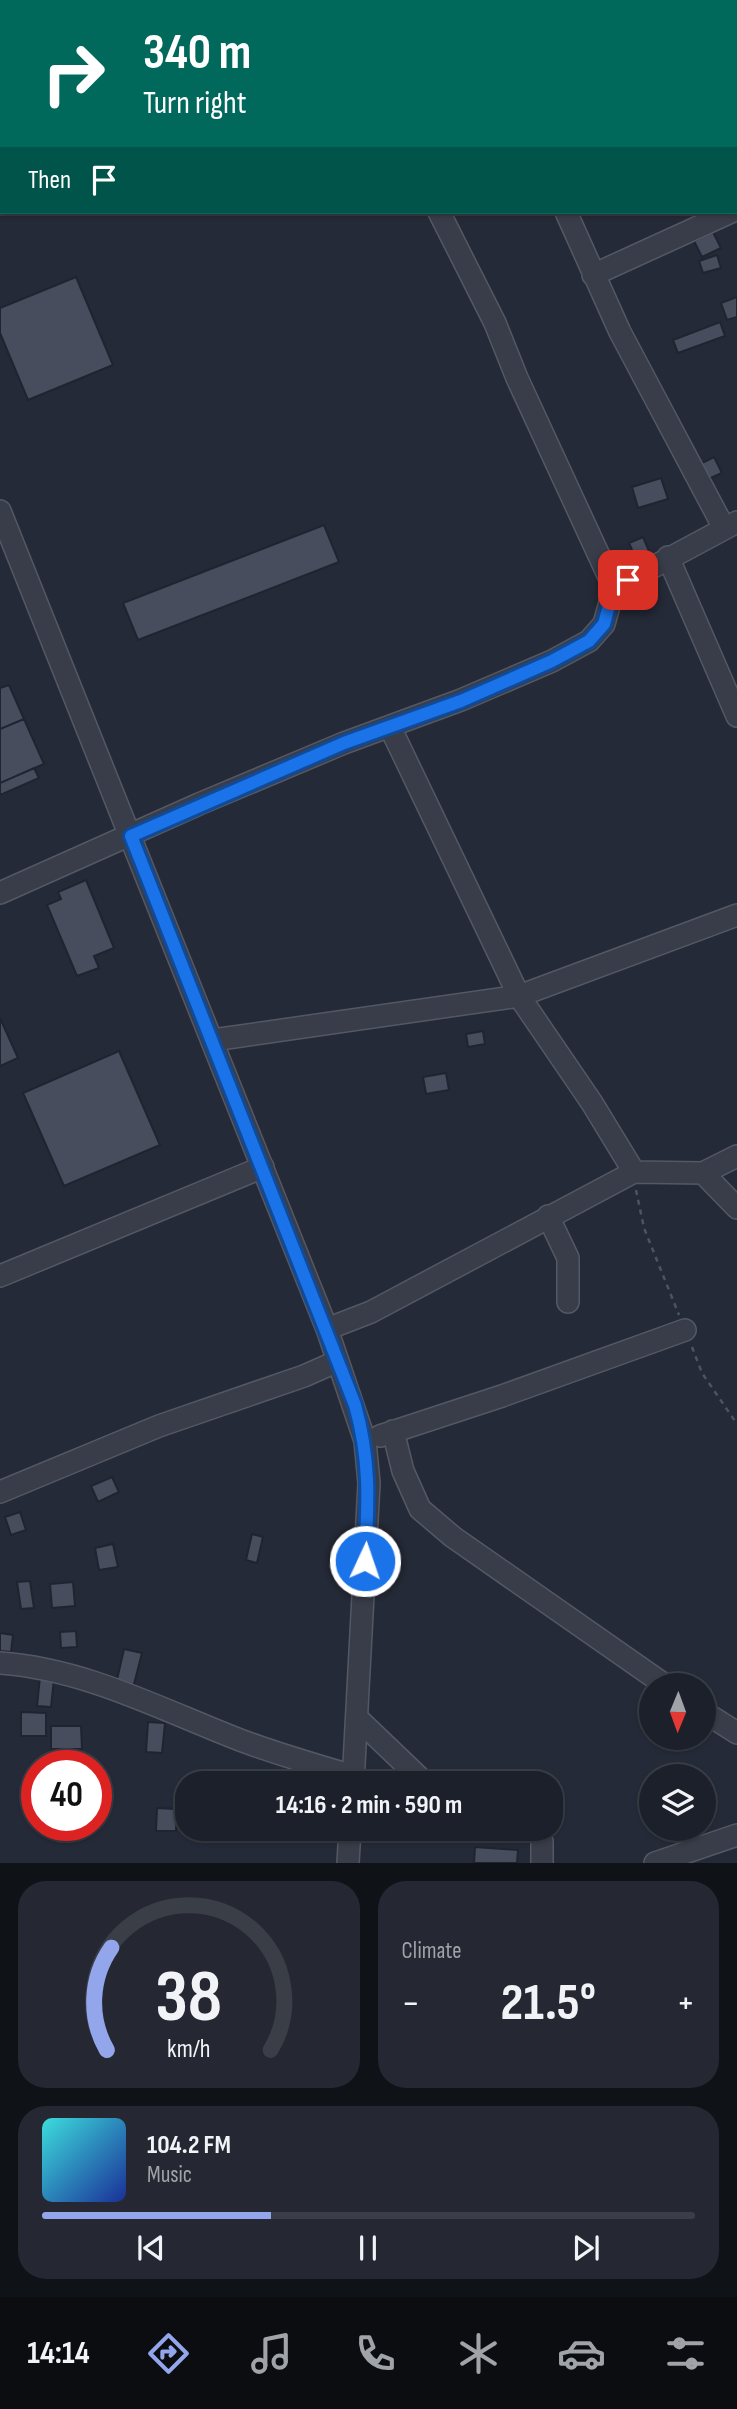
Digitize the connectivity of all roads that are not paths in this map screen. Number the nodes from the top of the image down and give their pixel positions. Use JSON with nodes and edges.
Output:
{"nodes":[{"id":1,"x":440,"y":214,"type":"edge"},
{"id":2,"x":567,"y":214,"type":"edge"},
{"id":3,"x":727,"y":214,"type":"edge"},
{"id":4,"x":593,"y":275,"type":"junction"},
{"id":5,"x":0,"y":511,"type":"edge"},
{"id":6,"x":731,"y":525,"type":"edge"},
{"id":7,"x":668,"y":557,"type":"junction"},
{"id":8,"x":614,"y":587,"type":"junction"},
{"id":9,"x":737,"y":716,"type":"edge"},
{"id":10,"x":390,"y":727,"type":"junction"},
{"id":11,"x":131,"y":836,"type":"junction"},
{"id":12,"x":0,"y":893,"type":"edge"},
{"id":13,"x":737,"y":915,"type":"edge"},
{"id":14,"x":519,"y":996,"type":"junction"},
{"id":15,"x":213,"y":1040,"type":"junction"},
{"id":16,"x":737,"y":1156,"type":"edge"},
{"id":17,"x":263,"y":1167,"type":"junction"},
{"id":18,"x":634,"y":1172,"type":"junction"},
{"id":19,"x":704,"y":1173,"type":"junction"},
{"id":20,"x":737,"y":1208,"type":"edge"},
{"id":21,"x":548,"y":1216,"type":"junction"},
{"id":22,"x":0,"y":1276,"type":"edge"},
{"id":23,"x":568,"y":1302,"type":"dead end"},
{"id":24,"x":327,"y":1329,"type":"junction"},
{"id":25,"x":685,"y":1330,"type":"road end"},
{"id":26,"x":338,"y":1361,"type":"junction"},
{"id":27,"x":393,"y":1431,"type":"junction"},
{"id":28,"x":365,"y":1441,"type":"junction"},
{"id":29,"x":0,"y":1492,"type":"edge"},
{"id":30,"x":0,"y":1663,"type":"edge"},
{"id":31,"x":648,"y":1673,"type":"edge"},
{"id":32,"x":357,"y":1718,"type":"junction"},
{"id":33,"x":716,"y":1720,"type":"edge"},
{"id":34,"x":737,"y":1733,"type":"edge"},
{"id":35,"x":327,"y":1771,"type":"edge"},
{"id":36,"x":354,"y":1771,"type":"edge"},
{"id":37,"x":412,"y":1771,"type":"edge"},
{"id":38,"x":737,"y":1835,"type":"edge"},
{"id":39,"x":349,"y":1841,"type":"edge"},
{"id":40,"x":542,"y":1841,"type":"edge"},
{"id":41,"x":348,"y":1863,"type":"edge"},
{"id":42,"x":542,"y":1863,"type":"edge"},
{"id":43,"x":655,"y":1863,"type":"edge"}],
"edges":[{"from":1,"to":8,"type":"street"},
{"from":2,"to":4,"type":"street"},
{"from":3,"to":4,"type":"street"},
{"from":4,"to":6,"type":"street"},
{"from":5,"to":11,"type":"street"},
{"from":6,"to":7,"type":"street"},
{"from":7,"to":8,"type":"street"},
{"from":7,"to":9,"type":"street"},
{"from":8,"to":10,"type":"street"},
{"from":10,"to":11,"type":"street"},
{"from":10,"to":14,"type":"street"},
{"from":11,"to":12,"type":"street"},
{"from":11,"to":15,"type":"street"},
{"from":13,"to":14,"type":"street"},
{"from":14,"to":15,"type":"street"},
{"from":14,"to":18,"type":"street"},
{"from":15,"to":17,"type":"street"},
{"from":16,"to":19,"type":"street"},
{"from":17,"to":22,"type":"street"},
{"from":17,"to":24,"type":"street"},
{"from":18,"to":19,"type":"street"},
{"from":18,"to":21,"type":"street"},
{"from":19,"to":20,"type":"street"},
{"from":21,"to":23,"type":"street"},
{"from":21,"to":24,"type":"street"},
{"from":24,"to":26,"type":"street"},
{"from":25,"to":27,"type":"street"},
{"from":26,"to":28,"type":"street"},
{"from":26,"to":29,"type":"street"},
{"from":27,"to":28,"type":"street"},
{"from":27,"to":31,"type":"street"},
{"from":28,"to":32,"type":"street"},
{"from":30,"to":35,"type":"street"},
{"from":32,"to":36,"type":"street"},
{"from":32,"to":37,"type":"street"},
{"from":33,"to":34,"type":"street"},
{"from":38,"to":43,"type":"street"},
{"from":39,"to":41,"type":"street"},
{"from":40,"to":42,"type":"street"}]}
